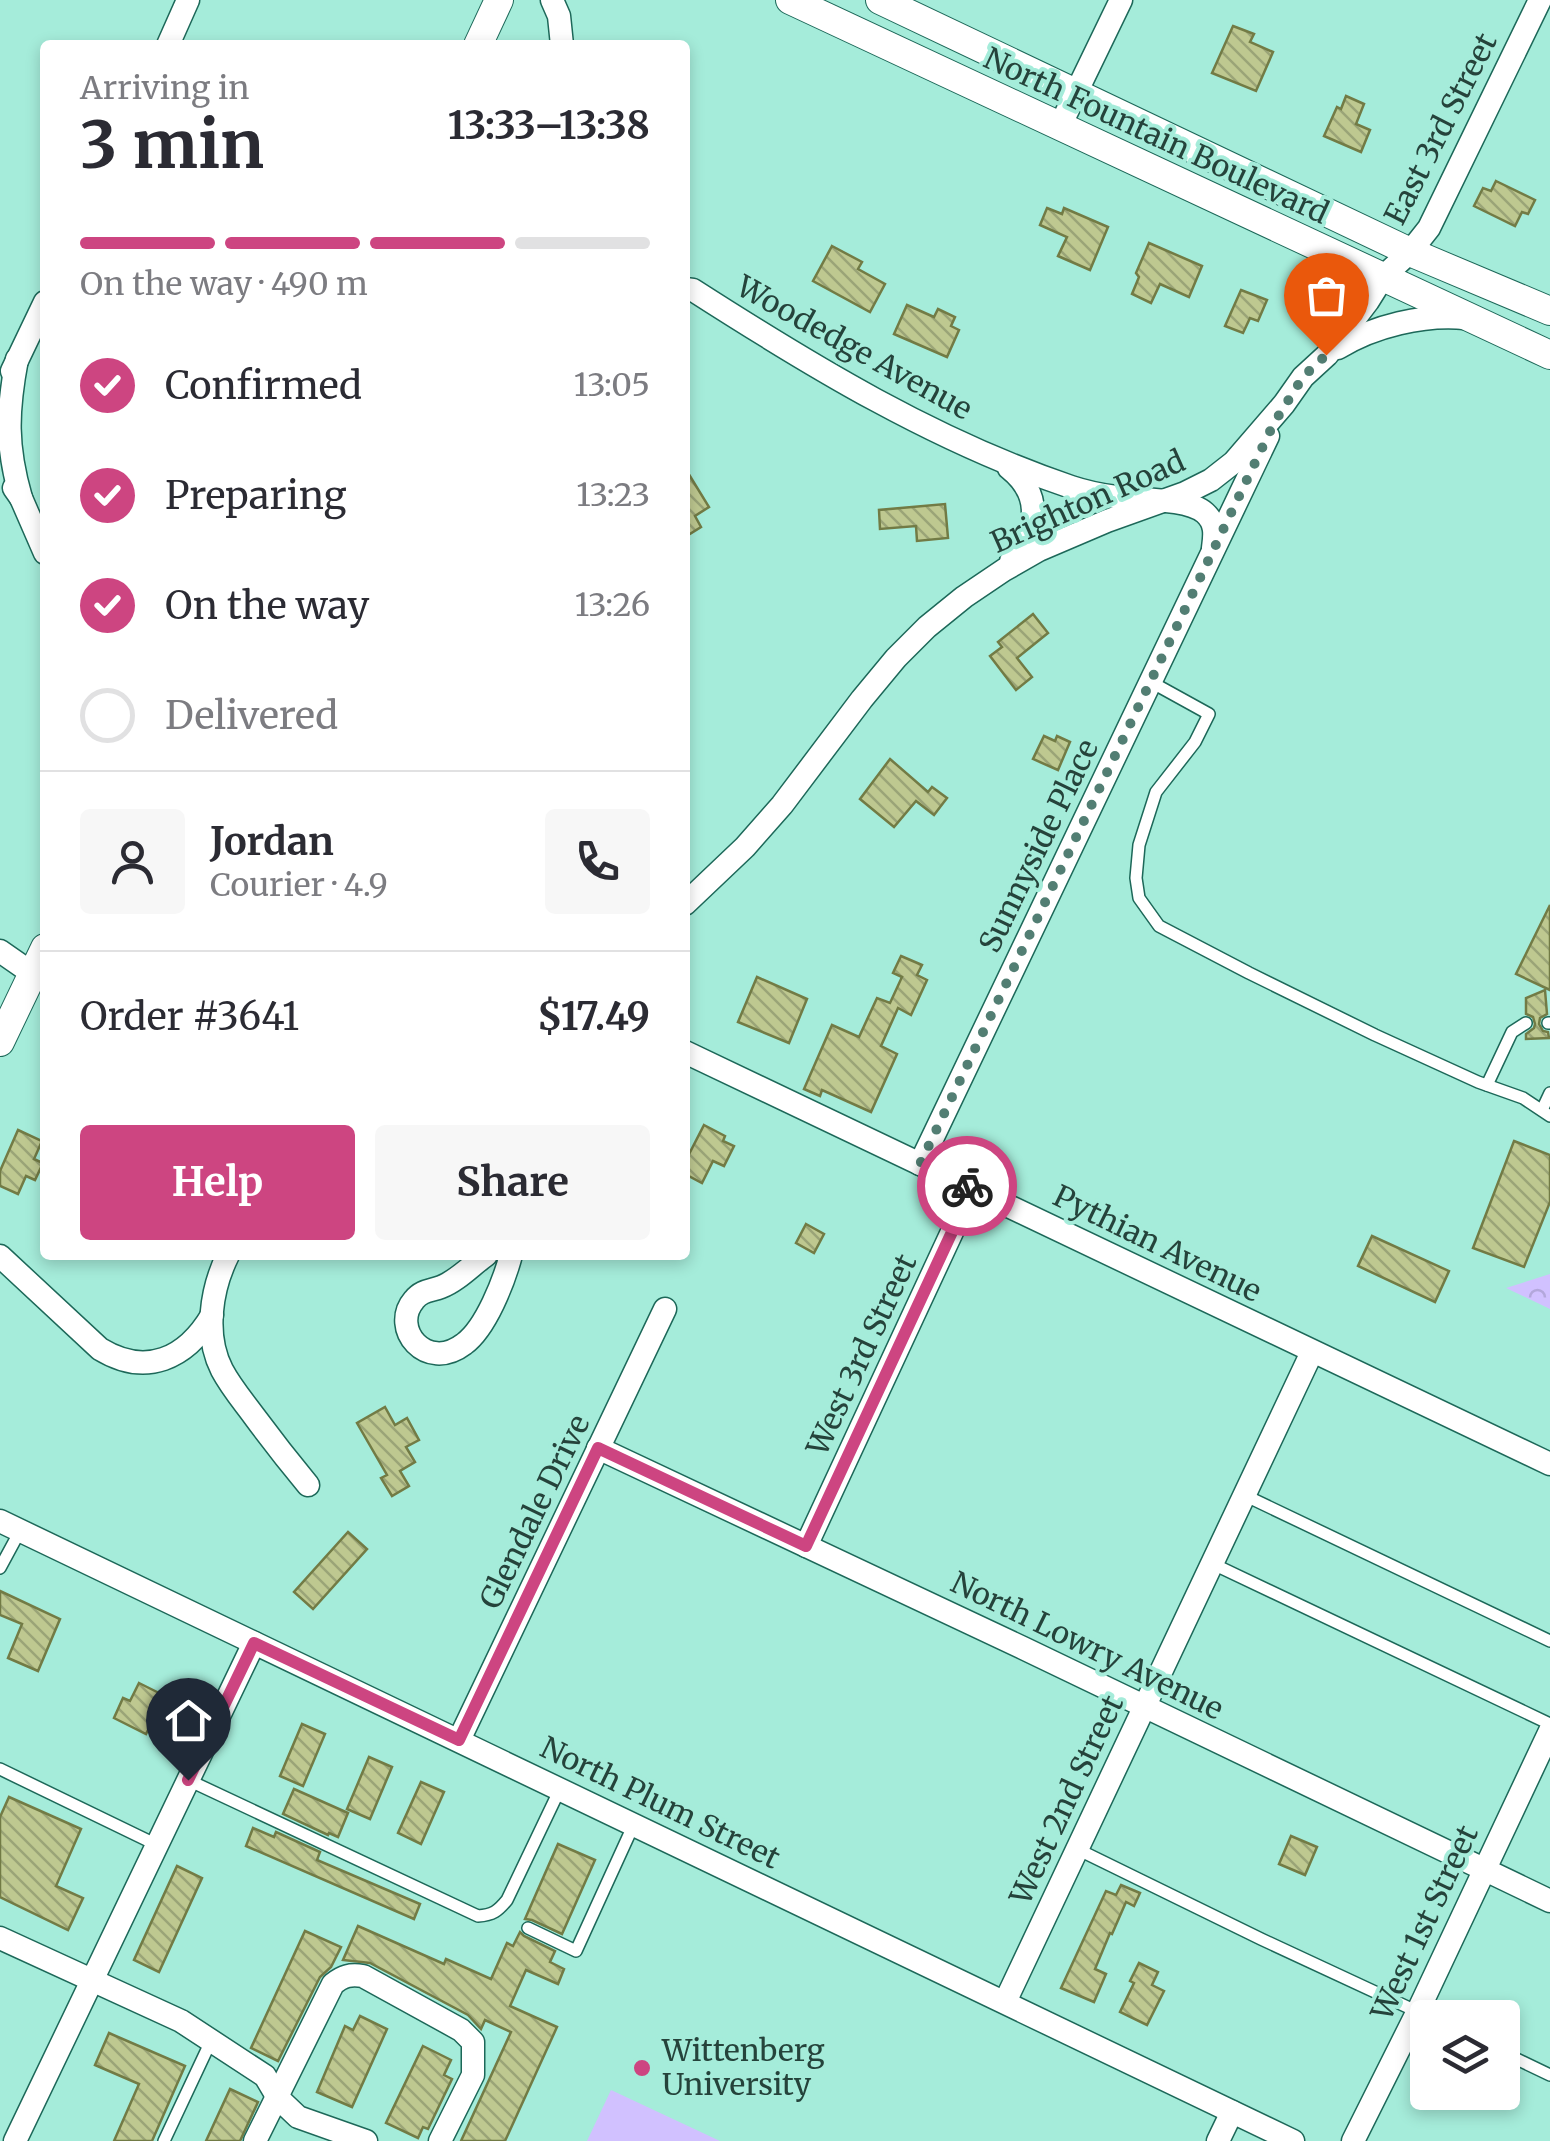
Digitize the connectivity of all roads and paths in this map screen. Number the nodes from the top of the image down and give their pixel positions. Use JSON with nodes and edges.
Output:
{"nodes":[{"id":1,"x":188,"y":0,"type":"edge"},
{"id":2,"x":500,"y":0,"type":"edge"},
{"id":3,"x":552,"y":0,"type":"edge"},
{"id":4,"x":880,"y":0,"type":"edge"},
{"id":5,"x":1121,"y":0,"type":"edge"},
{"id":6,"x":1540,"y":0,"type":"edge"},
{"id":7,"x":796,"y":1,"type":"edge"},
{"id":8,"x":170,"y":40,"type":"edge"},
{"id":9,"x":480,"y":40,"type":"edge"},
{"id":10,"x":561,"y":40,"type":"edge"},
{"id":11,"x":1076,"y":92,"type":"junction"},
{"id":12,"x":1060,"y":126,"type":"junction"},
{"id":13,"x":1410,"y":252,"type":"junction"},
{"id":14,"x":1383,"y":277,"type":"junction"},
{"id":15,"x":690,"y":290,"type":"edge"},
{"id":16,"x":1550,"y":311,"type":"edge"},
{"id":17,"x":40,"y":312,"type":"edge"},
{"id":18,"x":1472,"y":318,"type":"junction"},
{"id":19,"x":1326,"y":355,"type":"junction"},
{"id":20,"x":1550,"y":355,"type":"edge"},
{"id":21,"x":17,"y":360,"type":"junction"},
{"id":22,"x":0,"y":393,"type":"edge"},
{"id":23,"x":1284,"y":404,"type":"junction"},
{"id":24,"x":998,"y":459,"type":"junction"},
{"id":25,"x":0,"y":473,"type":"edge"},
{"id":26,"x":21,"y":498,"type":"junction"},
{"id":27,"x":1161,"y":502,"type":"junction"},
{"id":28,"x":40,"y":542,"type":"edge"},
{"id":29,"x":1212,"y":554,"type":"junction"},
{"id":30,"x":1004,"y":570,"type":"junction"},
{"id":31,"x":1151,"y":682,"type":"junction"},
{"id":32,"x":690,"y":899,"type":"edge"},
{"id":33,"x":0,"y":951,"type":"edge"},
{"id":34,"x":40,"y":958,"type":"edge"},
{"id":35,"x":32,"y":974,"type":"junction"},
{"id":36,"x":1526,"y":1023,"type":"dead end"},
{"id":37,"x":0,"y":1042,"type":"edge"},
{"id":38,"x":690,"y":1054,"type":"edge"},
{"id":39,"x":1487,"y":1085,"type":"junction"},
{"id":40,"x":1550,"y":1093,"type":"edge"},
{"id":41,"x":1546,"y":1113,"type":"edge"},
{"id":42,"x":920,"y":1164,"type":"junction"},
{"id":43,"x":972,"y":1189,"type":"junction"},
{"id":44,"x":0,"y":1256,"type":"edge"},
{"id":45,"x":226,"y":1260,"type":"edge"},
{"id":46,"x":479,"y":1260,"type":"edge"},
{"id":47,"x":509,"y":1260,"type":"edge"},
{"id":48,"x":665,"y":1309,"type":"dead end"},
{"id":49,"x":212,"y":1315,"type":"junction"},
{"id":50,"x":1312,"y":1352,"type":"junction"},
{"id":51,"x":598,"y":1448,"type":"junction"},
{"id":52,"x":1550,"y":1464,"type":"edge"},
{"id":53,"x":308,"y":1485,"type":"dead end"},
{"id":54,"x":1244,"y":1495,"type":"junction"},
{"id":55,"x":10,"y":1526,"type":"edge"},
{"id":56,"x":806,"y":1546,"type":"junction"},
{"id":57,"x":1211,"y":1563,"type":"junction"},
{"id":58,"x":0,"y":1568,"type":"edge"},
{"id":59,"x":1550,"y":1641,"type":"edge"},
{"id":60,"x":254,"y":1643,"type":"junction"},
{"id":61,"x":1144,"y":1706,"type":"junction"},
{"id":62,"x":1550,"y":1727,"type":"edge"},
{"id":63,"x":459,"y":1740,"type":"junction"},
{"id":64,"x":0,"y":1769,"type":"edge"},
{"id":65,"x":188,"y":1780,"type":"junction"},
{"id":66,"x":560,"y":1789,"type":"junction"},
{"id":67,"x":634,"y":1824,"type":"junction"},
{"id":68,"x":157,"y":1845,"type":"junction"},
{"id":69,"x":1077,"y":1848,"type":"junction"},
{"id":70,"x":1484,"y":1870,"type":"junction"},
{"id":71,"x":1550,"y":1900,"type":"edge"},
{"id":72,"x":528,"y":1928,"type":"dead end"},
{"id":73,"x":0,"y":1938,"type":"edge"},
{"id":74,"x":92,"y":1980,"type":"junction"},
{"id":75,"x":1430,"y":2000,"type":"edge"},
{"id":76,"x":1005,"y":2002,"type":"junction"},
{"id":77,"x":1410,"y":2008,"type":"edge"},
{"id":78,"x":1410,"y":2039,"type":"edge"},
{"id":79,"x":211,"y":2040,"type":"junction"},
{"id":80,"x":1520,"y":2061,"type":"edge"},
{"id":81,"x":1550,"y":2075,"type":"edge"},
{"id":82,"x":278,"y":2098,"type":"junction"},
{"id":83,"x":1232,"y":2112,"type":"junction"},
{"id":84,"x":15,"y":2141,"type":"edge"},
{"id":85,"x":164,"y":2141,"type":"edge"},
{"id":86,"x":255,"y":2141,"type":"edge"},
{"id":87,"x":366,"y":2141,"type":"edge"},
{"id":88,"x":440,"y":2141,"type":"edge"},
{"id":89,"x":1218,"y":2141,"type":"edge"},
{"id":90,"x":1293,"y":2141,"type":"edge"},
{"id":91,"x":1353,"y":2141,"type":"edge"}],
"edges":[{"from":1,"to":8,"type":"street"},
{"from":2,"to":9,"type":"street"},
{"from":3,"to":10,"type":"street"},
{"from":4,"to":11,"type":"street","name":"North Fountain Boulevard"},
{"from":5,"to":11,"type":"street"},
{"from":6,"to":13,"type":"street","name":"East 3rd Street"},
{"from":7,"to":12,"type":"street","name":"North Fountain Boulevard"},
{"from":11,"to":12,"type":"street"},
{"from":11,"to":13,"type":"street","name":"North Fountain Boulevard"},
{"from":12,"to":14,"type":"street","name":"North Fountain Boulevard"},
{"from":13,"to":14,"type":"street","name":"East 3rd Street"},
{"from":13,"to":16,"type":"street","name":"North Fountain Boulevard"},
{"from":14,"to":18,"type":"street","name":"North Fountain Boulevard"},
{"from":14,"to":19,"type":"street","name":"Brighton Road"},
{"from":15,"to":24,"type":"street","name":"Woodedge Avenue"},
{"from":17,"to":21,"type":"street"},
{"from":18,"to":19,"type":"street"},
{"from":18,"to":20,"type":"street","name":"North Fountain Boulevard"},
{"from":19,"to":23,"type":"street","name":"Brighton Road"},
{"from":21,"to":22,"type":"street"},
{"from":21,"to":26,"type":"street"},
{"from":23,"to":27,"type":"street","name":"Brighton Road"},
{"from":23,"to":29,"type":"street","name":"Sunnyside Place"},
{"from":24,"to":27,"type":"street","name":"Woodedge Avenue"},
{"from":24,"to":30,"type":"street"},
{"from":25,"to":26,"type":"street"},
{"from":26,"to":28,"type":"street"},
{"from":27,"to":29,"type":"street"},
{"from":27,"to":30,"type":"street","name":"Brighton Road"},
{"from":29,"to":31,"type":"street","name":"Sunnyside Place"},
{"from":30,"to":32,"type":"street","name":"Brighton Road"},
{"from":31,"to":39,"type":"lane"},
{"from":31,"to":42,"type":"street","name":"Sunnyside Place"},
{"from":33,"to":35,"type":"street"},
{"from":34,"to":35,"type":"street"},
{"from":35,"to":37,"type":"street"},
{"from":36,"to":39,"type":"lane"},
{"from":38,"to":42,"type":"street","name":"Pythian Avenue"},
{"from":39,"to":41,"type":"lane"},
{"from":40,"to":41,"type":"lane"},
{"from":42,"to":43,"type":"street","name":"Pythian Avenue"},
{"from":43,"to":50,"type":"street","name":"Pythian Avenue"},
{"from":43,"to":56,"type":"street","name":"West 3rd Street"},
{"from":44,"to":49,"type":"street"},
{"from":45,"to":49,"type":"street"},
{"from":46,"to":47,"type":"street"},
{"from":48,"to":51,"type":"street","name":"Glendale Drive"},
{"from":49,"to":53,"type":"street"},
{"from":50,"to":52,"type":"street","name":"Pythian Avenue"},
{"from":50,"to":54,"type":"street","name":"West 2nd Street"},
{"from":51,"to":56,"type":"street","name":"North Lowry Avenue"},
{"from":51,"to":63,"type":"street","name":"Glendale Drive"},
{"from":54,"to":57,"type":"street","name":"West 2nd Street"},
{"from":54,"to":59,"type":"lane"},
{"from":55,"to":58,"type":"lane"},
{"from":55,"to":60,"type":"street","name":"North Plum Street"},
{"from":56,"to":61,"type":"street","name":"North Lowry Avenue"},
{"from":57,"to":61,"type":"street","name":"West 2nd Street"},
{"from":57,"to":62,"type":"lane"},
{"from":60,"to":63,"type":"street","name":"North Plum Street"},
{"from":60,"to":65,"type":"street"},
{"from":61,"to":69,"type":"street","name":"West 2nd Street"},
{"from":61,"to":70,"type":"street","name":"North Lowry Avenue"},
{"from":62,"to":70,"type":"street","name":"West 1st Street"},
{"from":63,"to":66,"type":"street","name":"North Plum Street"},
{"from":64,"to":68,"type":"lane"},
{"from":65,"to":66,"type":"lane"},
{"from":65,"to":68,"type":"street"},
{"from":66,"to":67,"type":"street","name":"North Plum Street"},
{"from":67,"to":72,"type":"lane"},
{"from":67,"to":76,"type":"street","name":"North Plum Street"},
{"from":68,"to":74,"type":"street"},
{"from":69,"to":76,"type":"street","name":"West 2nd Street"},
{"from":69,"to":77,"type":"lane"},
{"from":70,"to":71,"type":"street","name":"North Lowry Avenue"},
{"from":70,"to":75,"type":"street","name":"West 1st Street"},
{"from":73,"to":74,"type":"street"},
{"from":74,"to":79,"type":"street"},
{"from":74,"to":84,"type":"street"},
{"from":76,"to":83,"type":"street","name":"North Plum Street"},
{"from":78,"to":91,"type":"street","name":"West 1st Street"},
{"from":79,"to":82,"type":"street"},
{"from":79,"to":85,"type":"lane"},
{"from":80,"to":81,"type":"lane"},
{"from":82,"to":86,"type":"street"},
{"from":82,"to":87,"type":"street"},
{"from":82,"to":88,"type":"street"},
{"from":83,"to":89,"type":"street"},
{"from":83,"to":90,"type":"street","name":"North Plum Street"}]}
